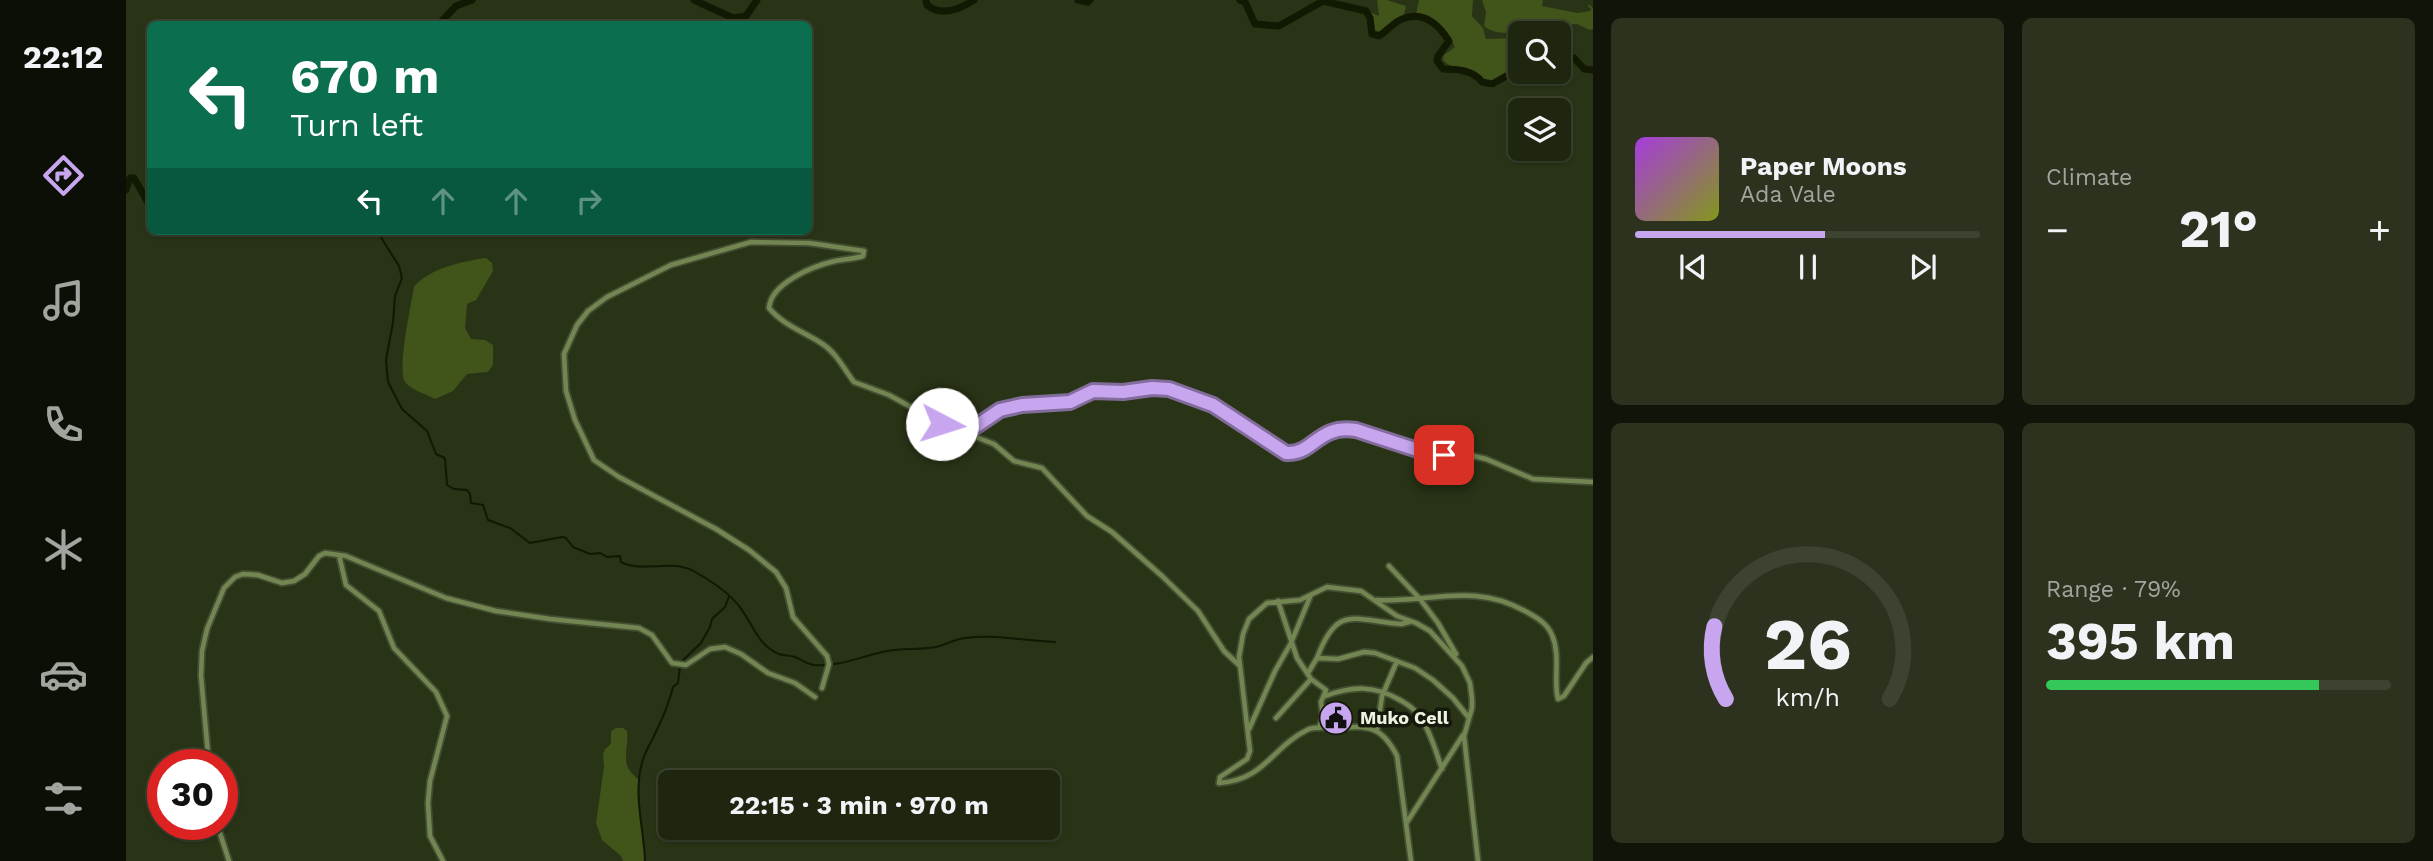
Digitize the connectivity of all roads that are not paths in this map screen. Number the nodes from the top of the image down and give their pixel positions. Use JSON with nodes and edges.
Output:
{"nodes":[{"id":1,"x":966,"y":433,"type":"junction"},
{"id":2,"x":1593,"y":482,"type":"edge"},
{"id":3,"x":339,"y":555,"type":"junction"},
{"id":4,"x":1389,"y":566,"type":"dead end"},
{"id":5,"x":1310,"y":596,"type":"junction"},
{"id":6,"x":1420,"y":599,"type":"junction"},
{"id":7,"x":1376,"y":600,"type":"junction"},
{"id":8,"x":1278,"y":601,"type":"junction"},
{"id":9,"x":1410,"y":622,"type":"junction"},
{"id":10,"x":1291,"y":643,"type":"junction"},
{"id":11,"x":1593,"y":657,"type":"edge"},
{"id":12,"x":1317,"y":658,"type":"junction"},
{"id":13,"x":1397,"y":661,"type":"junction"},
{"id":14,"x":1459,"y":661,"type":"junction"},
{"id":15,"x":1240,"y":666,"type":"junction"},
{"id":16,"x":1310,"y":676,"type":"junction"},
{"id":17,"x":822,"y":688,"type":"dead end"},
{"id":18,"x":1384,"y":692,"type":"junction"},
{"id":19,"x":1325,"y":696,"type":"junction"},
{"id":20,"x":815,"y":697,"type":"dead end"},
{"id":21,"x":1276,"y":718,"type":"dead end"},
{"id":22,"x":1469,"y":718,"type":"junction"},
{"id":23,"x":1319,"y":728,"type":"junction"},
{"id":24,"x":1377,"y":731,"type":"junction"},
{"id":25,"x":1465,"y":731,"type":"junction"},
{"id":26,"x":1248,"y":733,"type":"junction"},
{"id":27,"x":208,"y":749,"type":"edge"},
{"id":28,"x":1442,"y":769,"type":"junction"},
{"id":29,"x":1406,"y":822,"type":"junction"},
{"id":30,"x":222,"y":840,"type":"edge"},
{"id":31,"x":229,"y":861,"type":"edge"},
{"id":32,"x":443,"y":861,"type":"edge"},
{"id":33,"x":1411,"y":861,"type":"edge"},
{"id":34,"x":1478,"y":861,"type":"edge"}],
"edges":[{"from":1,"to":2,"type":"street"},
{"from":1,"to":15,"type":"street"},
{"from":1,"to":17,"type":"street"},
{"from":3,"to":20,"type":"street"},
{"from":3,"to":27,"type":"street"},
{"from":3,"to":32,"type":"street"},
{"from":4,"to":6,"type":"street"},
{"from":5,"to":7,"type":"street"},
{"from":5,"to":8,"type":"street"},
{"from":5,"to":10,"type":"street"},
{"from":6,"to":7,"type":"street"},
{"from":6,"to":11,"type":"street"},
{"from":6,"to":14,"type":"street"},
{"from":7,"to":9,"type":"street"},
{"from":8,"to":10,"type":"street"},
{"from":8,"to":15,"type":"street"},
{"from":9,"to":12,"type":"street"},
{"from":9,"to":14,"type":"street"},
{"from":10,"to":16,"type":"street"},
{"from":10,"to":26,"type":"street"},
{"from":12,"to":13,"type":"street"},
{"from":12,"to":16,"type":"street"},
{"from":13,"to":18,"type":"street"},
{"from":13,"to":22,"type":"street"},
{"from":14,"to":22,"type":"street"},
{"from":15,"to":26,"type":"street"},
{"from":16,"to":19,"type":"street"},
{"from":16,"to":21,"type":"street"},
{"from":18,"to":19,"type":"street"},
{"from":18,"to":24,"type":"street"},
{"from":18,"to":28,"type":"street"},
{"from":19,"to":23,"type":"street"},
{"from":22,"to":25,"type":"street"},
{"from":23,"to":24,"type":"street"},
{"from":23,"to":26,"type":"street"},
{"from":24,"to":29,"type":"street"},
{"from":25,"to":28,"type":"street"},
{"from":25,"to":34,"type":"street"},
{"from":28,"to":29,"type":"street"},
{"from":29,"to":33,"type":"street"},
{"from":30,"to":31,"type":"street"}]}
